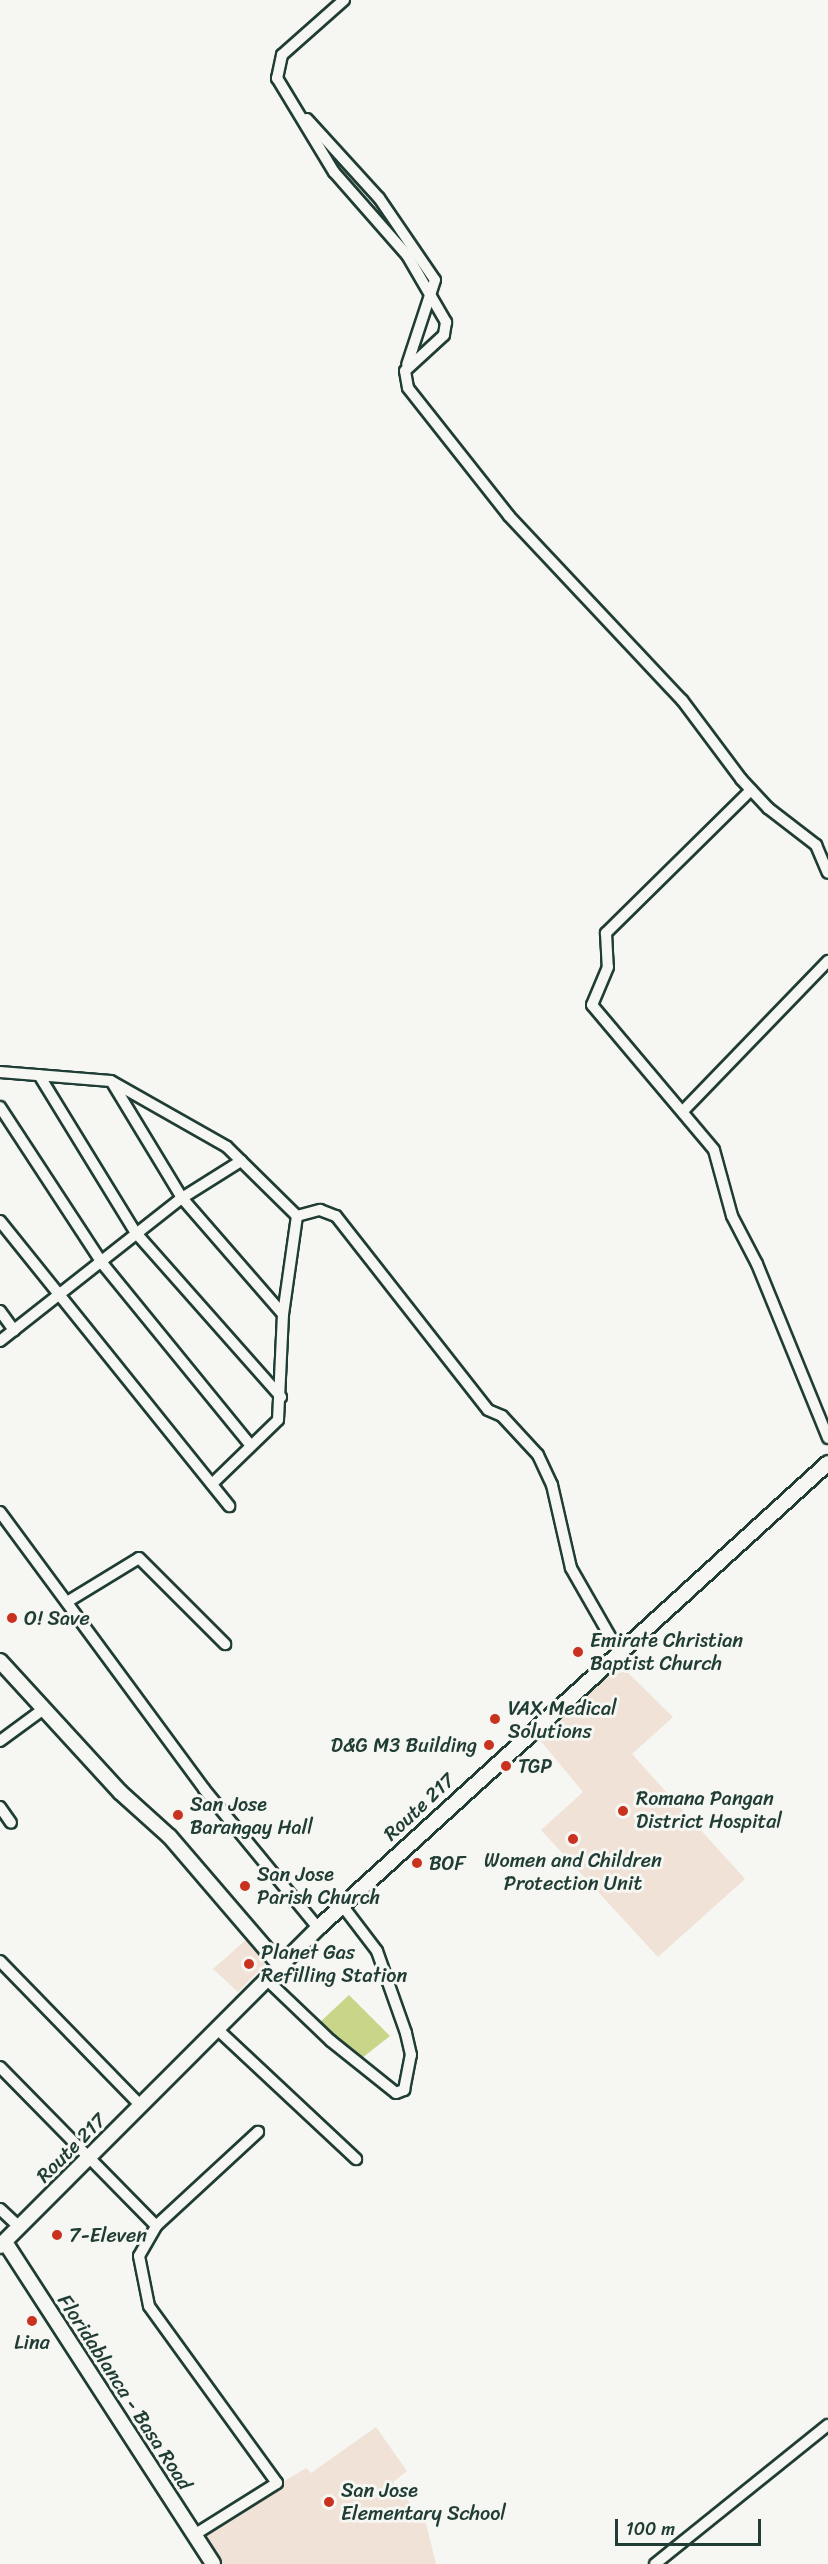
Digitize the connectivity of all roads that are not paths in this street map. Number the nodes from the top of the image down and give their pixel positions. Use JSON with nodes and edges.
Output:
{"nodes":[{"id":1,"x":344,"y":0,"type":"edge"},
{"id":2,"x":303,"y":117,"type":"junction"},
{"id":3,"x":431,"y":299,"type":"junction"},
{"id":4,"x":405,"y":371,"type":"junction"},
{"id":5,"x":751,"y":790,"type":"junction"},
{"id":6,"x":828,"y":873,"type":"edge"},
{"id":7,"x":828,"y":961,"type":"edge"},
{"id":8,"x":0,"y":1072,"type":"edge"},
{"id":9,"x":39,"y":1075,"type":"junction"},
{"id":10,"x":111,"y":1081,"type":"junction"},
{"id":11,"x":0,"y":1107,"type":"edge"},
{"id":12,"x":683,"y":1111,"type":"junction"},
{"id":13,"x":241,"y":1161,"type":"junction"},
{"id":14,"x":182,"y":1198,"type":"junction"},
{"id":15,"x":297,"y":1216,"type":"junction"},
{"id":16,"x":0,"y":1221,"type":"edge"},
{"id":17,"x":136,"y":1233,"type":"junction"},
{"id":18,"x":102,"y":1263,"type":"junction"},
{"id":19,"x":58,"y":1297,"type":"junction"},
{"id":20,"x":0,"y":1311,"type":"edge"},
{"id":21,"x":283,"y":1314,"type":"junction"},
{"id":22,"x":14,"y":1330,"type":"junction"},
{"id":23,"x":0,"y":1341,"type":"edge"},
{"id":24,"x":282,"y":1397,"type":"junction"},
{"id":25,"x":828,"y":1438,"type":"edge"},
{"id":26,"x":249,"y":1443,"type":"junction"},
{"id":27,"x":828,"y":1463,"type":"edge"},
{"id":28,"x":212,"y":1484,"type":"junction"},
{"id":29,"x":229,"y":1506,"type":"dead end"},
{"id":30,"x":0,"y":1512,"type":"edge"},
{"id":31,"x":67,"y":1602,"type":"junction"},
{"id":32,"x":225,"y":1644,"type":"dead end"},
{"id":33,"x":618,"y":1652,"type":"junction"},
{"id":34,"x":0,"y":1661,"type":"edge"},
{"id":35,"x":45,"y":1708,"type":"junction"},
{"id":36,"x":0,"y":1741,"type":"edge"},
{"id":37,"x":0,"y":1807,"type":"edge"},
{"id":38,"x":11,"y":1823,"type":"dead end"},
{"id":39,"x":342,"y":1905,"type":"junction"},
{"id":40,"x":318,"y":1928,"type":"junction"},
{"id":41,"x":0,"y":1961,"type":"edge"},
{"id":42,"x":279,"y":1964,"type":"junction"},
{"id":43,"x":265,"y":1978,"type":"junction"},
{"id":44,"x":216,"y":2028,"type":"junction"},
{"id":45,"x":0,"y":2067,"type":"edge"},
{"id":46,"x":140,"y":2105,"type":"junction"},
{"id":47,"x":258,"y":2132,"type":"dead end"},
{"id":48,"x":89,"y":2159,"type":"junction"},
{"id":49,"x":356,"y":2159,"type":"dead end"},
{"id":50,"x":0,"y":2209,"type":"edge"},
{"id":51,"x":156,"y":2226,"type":"junction"},
{"id":52,"x":19,"y":2227,"type":"junction"},
{"id":53,"x":2,"y":2244,"type":"edge"},
{"id":54,"x":828,"y":2425,"type":"edge"},
{"id":55,"x":194,"y":2535,"type":"junction"},
{"id":56,"x":213,"y":2564,"type":"edge"},
{"id":57,"x":655,"y":2564,"type":"edge"}],
"edges":[{"from":1,"to":2,"type":"street"},
{"from":2,"to":3,"type":"street"},
{"from":2,"to":3,"type":"street"},
{"from":3,"to":4,"type":"street"},
{"from":3,"to":4,"type":"street"},
{"from":4,"to":5,"type":"street"},
{"from":5,"to":6,"type":"street"},
{"from":5,"to":12,"type":"street"},
{"from":7,"to":12,"type":"street"},
{"from":8,"to":9,"type":"street"},
{"from":9,"to":10,"type":"street"},
{"from":9,"to":17,"type":"street"},
{"from":10,"to":13,"type":"street"},
{"from":10,"to":14,"type":"street"},
{"from":11,"to":18,"type":"street"},
{"from":12,"to":25,"type":"street"},
{"from":13,"to":14,"type":"street"},
{"from":13,"to":15,"type":"street"},
{"from":14,"to":17,"type":"street"},
{"from":14,"to":21,"type":"street"},
{"from":15,"to":21,"type":"street"},
{"from":15,"to":33,"type":"street"},
{"from":16,"to":19,"type":"street"},
{"from":17,"to":18,"type":"street"},
{"from":17,"to":24,"type":"street"},
{"from":18,"to":19,"type":"street"},
{"from":18,"to":26,"type":"street"},
{"from":19,"to":22,"type":"street"},
{"from":19,"to":28,"type":"street"},
{"from":20,"to":22,"type":"street"},
{"from":21,"to":24,"type":"street"},
{"from":22,"to":23,"type":"street"},
{"from":24,"to":26,"type":"street"},
{"from":26,"to":28,"type":"street"},
{"from":27,"to":33,"type":"main road","name":"Route 217"},
{"from":28,"to":29,"type":"street"},
{"from":30,"to":31,"type":"street"},
{"from":31,"to":32,"type":"street"},
{"from":31,"to":40,"type":"street"},
{"from":33,"to":39,"type":"main road","name":"Route 217"},
{"from":34,"to":35,"type":"main road"},
{"from":35,"to":36,"type":"street"},
{"from":35,"to":42,"type":"main road"},
{"from":37,"to":38,"type":"street"},
{"from":39,"to":40,"type":"main road","name":"Route 217"},
{"from":39,"to":43,"type":"street"},
{"from":40,"to":42,"type":"main road","name":"Route 217"},
{"from":41,"to":46,"type":"street"},
{"from":42,"to":43,"type":"main road","name":"Route 217"},
{"from":43,"to":44,"type":"main road","name":"Route 217"},
{"from":44,"to":46,"type":"main road","name":"Route 217"},
{"from":44,"to":49,"type":"street"},
{"from":45,"to":48,"type":"street"},
{"from":46,"to":48,"type":"main road","name":"Route 217"},
{"from":47,"to":51,"type":"street"},
{"from":48,"to":51,"type":"street"},
{"from":48,"to":52,"type":"main road","name":"Route 217"},
{"from":50,"to":52,"type":"street"},
{"from":51,"to":55,"type":"street"},
{"from":52,"to":53,"type":"main road","name":"Route 217"},
{"from":53,"to":55,"type":"main road","name":"Floridablanca - Basa Road"},
{"from":54,"to":57,"type":"street"},
{"from":55,"to":56,"type":"main road","name":"Floridablanca - Basa Road"}]}
